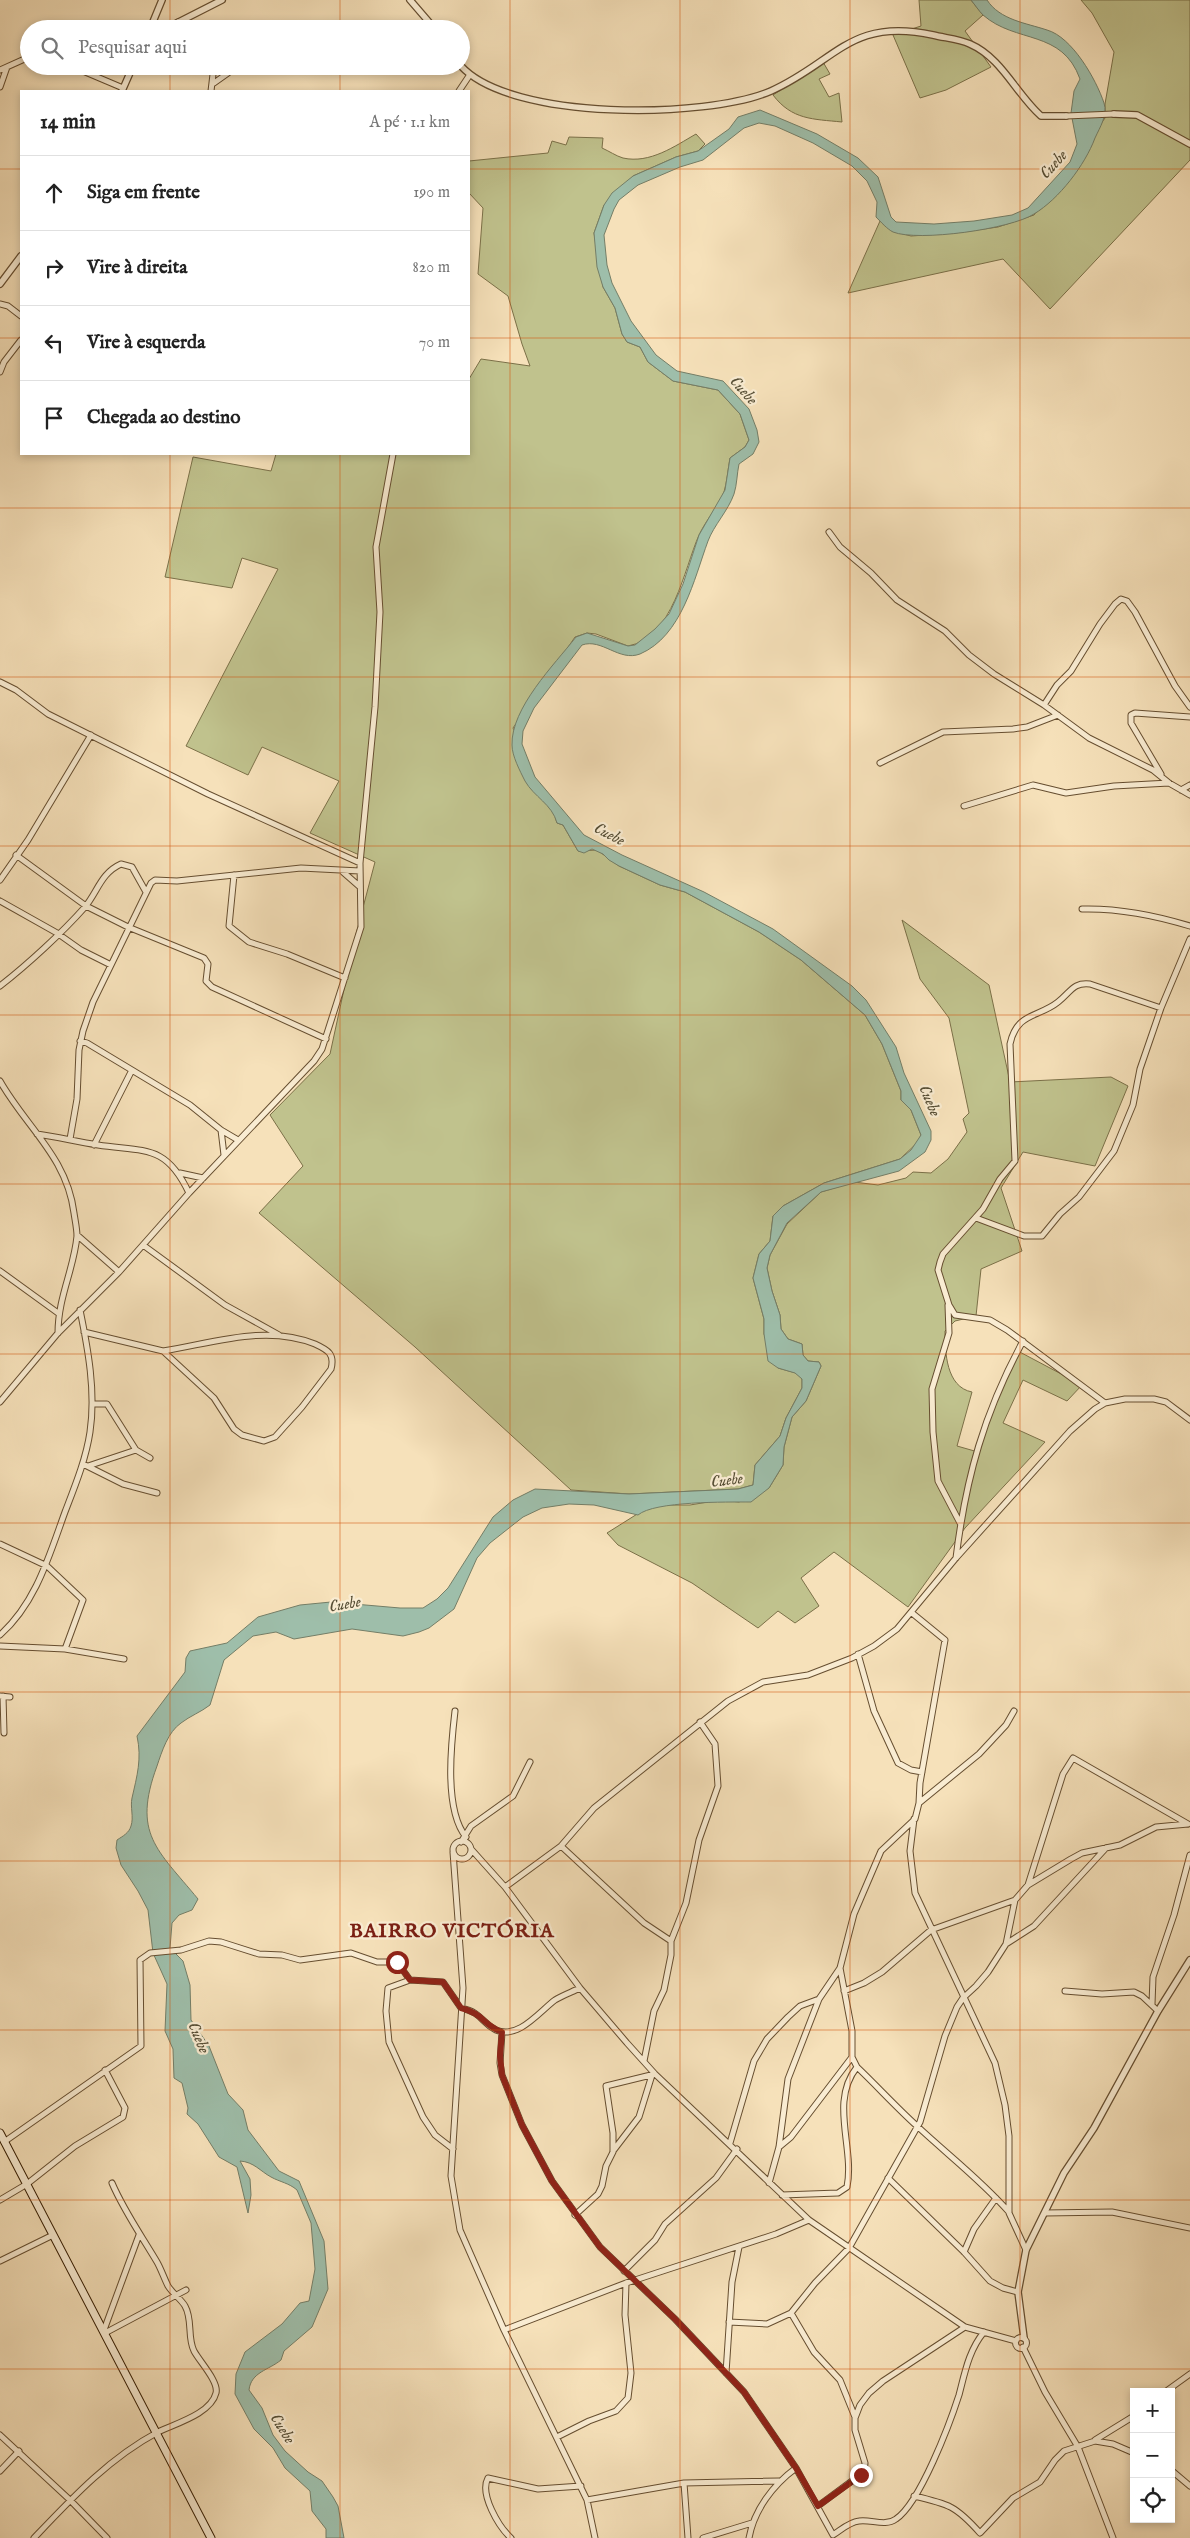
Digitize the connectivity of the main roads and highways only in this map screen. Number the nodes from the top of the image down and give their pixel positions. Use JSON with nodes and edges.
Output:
{"nodes":[{"id":1,"x":0,"y":2133,"type":"edge"},
{"id":2,"x":211,"y":2538,"type":"edge"}],
"edges":[{"from":1,"to":2,"type":"main road"}]}
